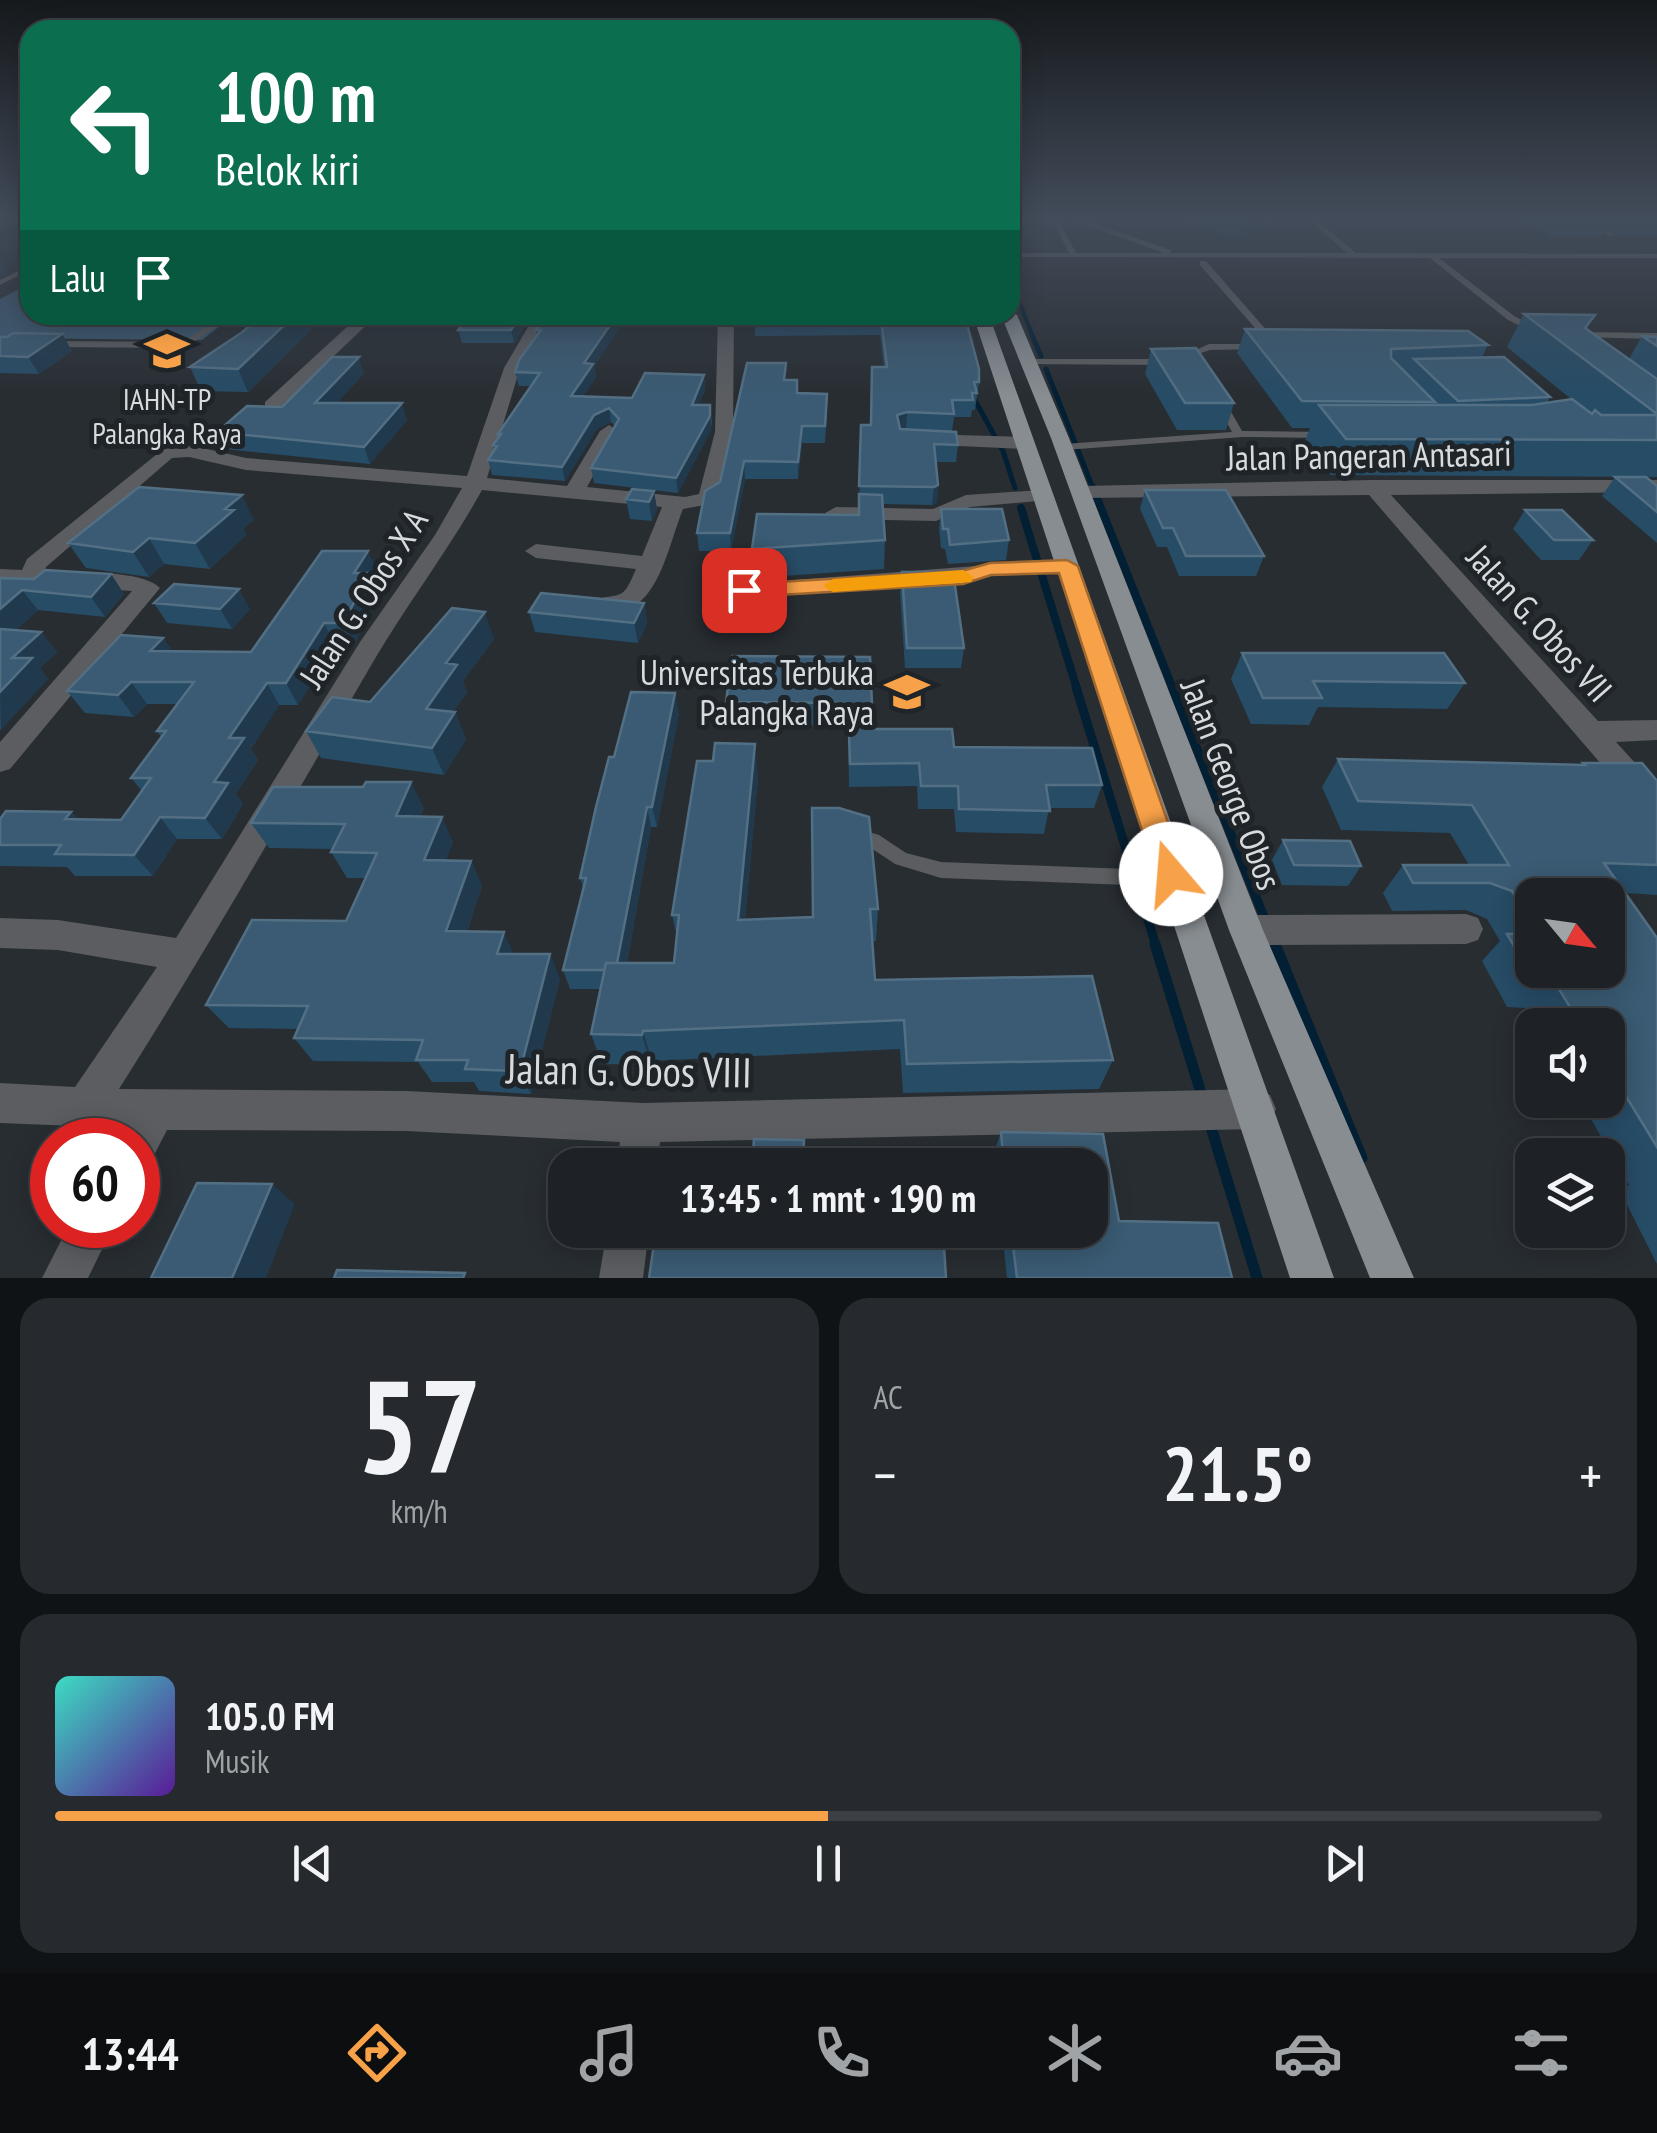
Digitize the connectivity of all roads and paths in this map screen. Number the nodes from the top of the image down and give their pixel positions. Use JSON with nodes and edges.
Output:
{"nodes":[{"id":1,"x":1215,"y":277,"type":"edge"},
{"id":2,"x":1458,"y":277,"type":"edge"},
{"id":3,"x":214,"y":325,"type":"edge"},
{"id":4,"x":357,"y":325,"type":"edge"},
{"id":5,"x":537,"y":325,"type":"edge"},
{"id":6,"x":726,"y":325,"type":"edge"},
{"id":7,"x":983,"y":325,"type":"edge"},
{"id":8,"x":1012,"y":325,"type":"edge"},
{"id":9,"x":1546,"y":332,"type":"edge"},
{"id":10,"x":1568,"y":334,"type":"edge"},
{"id":11,"x":1609,"y":336,"type":"junction"},
{"id":12,"x":1657,"y":336,"type":"edge"},
{"id":13,"x":30,"y":344,"type":"edge"},
{"id":14,"x":1657,"y":350,"type":"edge"},
{"id":15,"x":1028,"y":362,"type":"junction"},
{"id":16,"x":1195,"y":362,"type":"junction"},
{"id":17,"x":1205,"y":378,"type":"edge"},
{"id":18,"x":1216,"y":394,"type":"edge"},
{"id":19,"x":271,"y":406,"type":"edge"},
{"id":20,"x":609,"y":431,"type":"edge"},
{"id":21,"x":1240,"y":434,"type":"junction"},
{"id":22,"x":1340,"y":435,"type":"edge"},
{"id":23,"x":906,"y":439,"type":"edge"},
{"id":24,"x":1024,"y":443,"type":"junction"},
{"id":25,"x":1064,"y":447,"type":"junction"},
{"id":26,"x":475,"y":482,"type":"junction"},
{"id":27,"x":1372,"y":486,"type":"junction"},
{"id":28,"x":1657,"y":486,"type":"edge"},
{"id":29,"x":574,"y":492,"type":"junction"},
{"id":30,"x":1081,"y":492,"type":"junction"},
{"id":31,"x":1042,"y":496,"type":"junction"},
{"id":32,"x":676,"y":502,"type":"junction"},
{"id":33,"x":836,"y":513,"type":"edge"},
{"id":34,"x":536,"y":551,"type":"dead end"},
{"id":35,"x":650,"y":564,"type":"junction"},
{"id":36,"x":1067,"y":566,"type":"junction"},
{"id":37,"x":0,"y":576,"type":"edge"},
{"id":38,"x":31,"y":577,"type":"junction"},
{"id":39,"x":744,"y":590,"type":"dead end"},
{"id":40,"x":584,"y":604,"type":"edge"},
{"id":41,"x":1112,"y":697,"type":"junction"},
{"id":42,"x":1159,"y":698,"type":"junction"},
{"id":43,"x":1657,"y":730,"type":"edge"},
{"id":44,"x":1592,"y":732,"type":"junction"},
{"id":45,"x":0,"y":761,"type":"edge"},
{"id":46,"x":1657,"y":808,"type":"edge"},
{"id":47,"x":848,"y":834,"type":"edge"},
{"id":48,"x":1171,"y":874,"type":"junction"},
{"id":49,"x":1466,"y":929,"type":"dead end"},
{"id":50,"x":1246,"y":930,"type":"junction"},
{"id":51,"x":0,"y":933,"type":"edge"},
{"id":52,"x":184,"y":955,"type":"junction"},
{"id":53,"x":0,"y":1104,"type":"edge"},
{"id":54,"x":85,"y":1107,"type":"junction"},
{"id":55,"x":1256,"y":1108,"type":"junction"},
{"id":56,"x":117,"y":1118,"type":"edge"},
{"id":57,"x":642,"y":1123,"type":"junction"},
{"id":58,"x":160,"y":1127,"type":"edge"},
{"id":59,"x":639,"y":1148,"type":"edge"},
{"id":60,"x":80,"y":1248,"type":"edge"},
{"id":61,"x":625,"y":1248,"type":"edge"},
{"id":62,"x":64,"y":1278,"type":"edge"},
{"id":63,"x":621,"y":1278,"type":"edge"},
{"id":64,"x":1312,"y":1278,"type":"edge"},
{"id":65,"x":1392,"y":1278,"type":"edge"}],
"edges":[{"from":1,"to":16,"type":"lane"},
{"from":2,"to":9,"type":"lane"},
{"from":3,"to":13,"type":"lane"},
{"from":4,"to":19,"type":"street"},
{"from":5,"to":26,"type":"street","name":"Jalan G. Obos X A"},
{"from":6,"to":32,"type":"street"},
{"from":7,"to":24,"type":"main road"},
{"from":8,"to":15,"type":"main road","name":"Jalan George Obos"},
{"from":10,"to":11,"type":"lane"},
{"from":11,"to":12,"type":"lane"},
{"from":11,"to":14,"type":"lane"},
{"from":15,"to":16,"type":"lane"},
{"from":15,"to":25,"type":"main road","name":"Jalan George Obos"},
{"from":16,"to":17,"type":"lane"},
{"from":18,"to":21,"type":"lane"},
{"from":20,"to":29,"type":"street"},
{"from":21,"to":22,"type":"lane"},
{"from":21,"to":25,"type":"lane"},
{"from":23,"to":24,"type":"street"},
{"from":24,"to":31,"type":"main road"},
{"from":25,"to":30,"type":"main road","name":"Jalan George Obos"},
{"from":26,"to":29,"type":"street"},
{"from":26,"to":38,"type":"street"},
{"from":26,"to":52,"type":"street","name":"Jalan G. Obos X A"},
{"from":27,"to":28,"type":"street","name":"Jalan Pangeran Antasari"},
{"from":27,"to":30,"type":"street","name":"Jalan Pangeran Antasari"},
{"from":27,"to":44,"type":"street","name":"Jalan G. Obos VII"},
{"from":29,"to":32,"type":"street"},
{"from":30,"to":42,"type":"main road","name":"Jalan George Obos"},
{"from":31,"to":33,"type":"street"},
{"from":31,"to":36,"type":"main road"},
{"from":32,"to":35,"type":"street"},
{"from":34,"to":35,"type":"street"},
{"from":35,"to":40,"type":"street"},
{"from":36,"to":39,"type":"street"},
{"from":36,"to":41,"type":"main road"},
{"from":37,"to":38,"type":"street"},
{"from":38,"to":45,"type":"street"},
{"from":41,"to":42,"type":"main road"},
{"from":41,"to":48,"type":"main road"},
{"from":42,"to":50,"type":"main road","name":"Jalan George Obos"},
{"from":43,"to":44,"type":"street"},
{"from":44,"to":46,"type":"street","name":"Jalan G. Obos VII"},
{"from":47,"to":48,"type":"lane"},
{"from":48,"to":55,"type":"main road"},
{"from":49,"to":50,"type":"street"},
{"from":50,"to":65,"type":"main road","name":"Jalan George Obos"},
{"from":51,"to":52,"type":"street"},
{"from":52,"to":54,"type":"street","name":"Jalan G. Obos X A"},
{"from":53,"to":54,"type":"street","name":"Jalan G. Obos VIII"},
{"from":54,"to":56,"type":"street","name":"Jalan G. Obos VIII"},
{"from":55,"to":57,"type":"street","name":"Jalan G. Obos VIII"},
{"from":55,"to":64,"type":"main road"},
{"from":57,"to":58,"type":"street","name":"Jalan G. Obos VIII"},
{"from":57,"to":59,"type":"street"},
{"from":60,"to":62,"type":"street"},
{"from":61,"to":63,"type":"street"}]}
